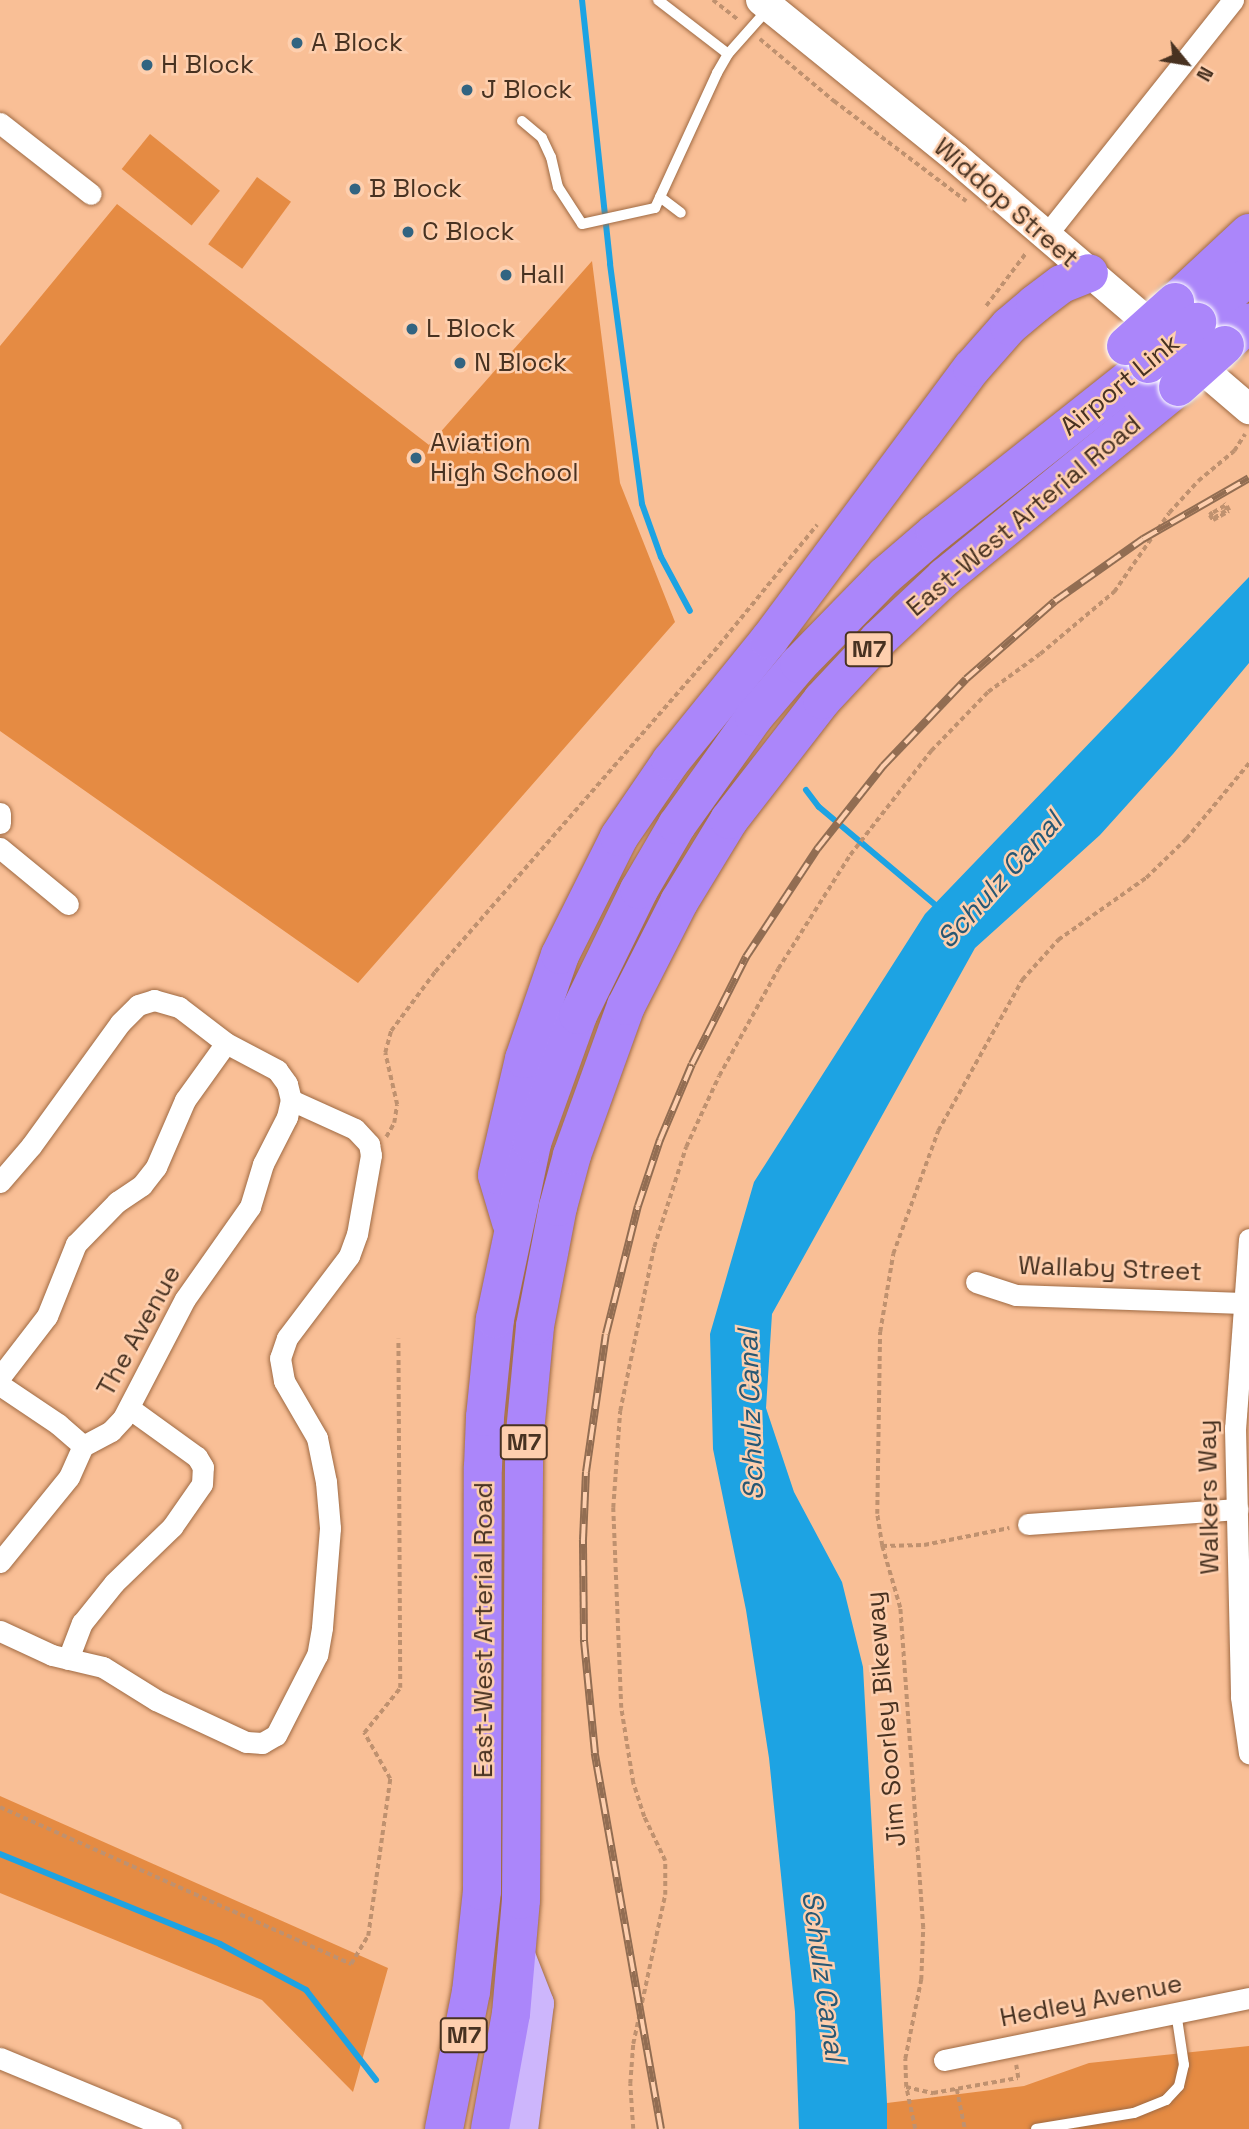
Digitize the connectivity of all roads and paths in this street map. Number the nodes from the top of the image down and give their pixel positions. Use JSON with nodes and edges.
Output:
{"nodes":[{"id":1,"x":659,"y":0,"type":"edge"},
{"id":2,"x":713,"y":0,"type":"edge"},
{"id":3,"x":1233,"y":0,"type":"edge"},
{"id":4,"x":768,"y":2,"type":"edge"},
{"id":5,"x":749,"y":30,"type":"junction"},
{"id":6,"x":728,"y":54,"type":"junction"},
{"id":7,"x":522,"y":121,"type":"dead end"},
{"id":8,"x":0,"y":123,"type":"edge"},
{"id":9,"x":91,"y":194,"type":"dead end"},
{"id":10,"x":660,"y":197,"type":"junction"},
{"id":11,"x":968,"y":203,"type":"dead end"},
{"id":12,"x":681,"y":213,"type":"dead end"},
{"id":13,"x":1249,"y":233,"type":"edge"},
{"id":14,"x":1020,"y":248,"type":"dead end"},
{"id":15,"x":1036,"y":249,"type":"junction"},
{"id":16,"x":1088,"y":273,"type":"junction"},
{"id":17,"x":1249,"y":276,"type":"edge"},
{"id":18,"x":980,"y":314,"type":"dead end"},
{"id":19,"x":1222,"y":333,"type":"edge"},
{"id":20,"x":1249,"y":409,"type":"edge"},
{"id":21,"x":1249,"y":428,"type":"edge"},
{"id":22,"x":989,"y":491,"type":"joint"},
{"id":23,"x":1225,"y":505,"type":"junction"},
{"id":24,"x":1210,"y":512,"type":"dead end"},
{"id":25,"x":820,"y":522,"type":"dead end"},
{"id":26,"x":1249,"y":763,"type":"edge"},
{"id":27,"x":0,"y":813,"type":"edge"},
{"id":28,"x":0,"y":823,"type":"edge"},
{"id":29,"x":0,"y":848,"type":"edge"},
{"id":30,"x":68,"y":904,"type":"dead end"},
{"id":31,"x":226,"y":1043,"type":"junction"},
{"id":32,"x":291,"y":1100,"type":"junction"},
{"id":33,"x":371,"y":1149,"type":"junction"},
{"id":34,"x":0,"y":1182,"type":"edge"},
{"id":35,"x":513,"y":1228,"type":"junction"},
{"id":36,"x":1249,"y":1239,"type":"edge"},
{"id":37,"x":976,"y":1282,"type":"dead end"},
{"id":38,"x":1243,"y":1303,"type":"junction"},
{"id":39,"x":398,"y":1339,"type":"dead end"},
{"id":40,"x":0,"y":1377,"type":"edge"},
{"id":41,"x":0,"y":1385,"type":"edge"},
{"id":42,"x":129,"y":1408,"type":"junction"},
{"id":43,"x":83,"y":1446,"type":"junction"},
{"id":44,"x":1237,"y":1509,"type":"junction"},
{"id":45,"x":1028,"y":1524,"type":"joint"},
{"id":46,"x":882,"y":1546,"type":"junction"},
{"id":47,"x":0,"y":1562,"type":"edge"},
{"id":48,"x":0,"y":1631,"type":"edge"},
{"id":49,"x":68,"y":1659,"type":"junction"},
{"id":50,"x":1249,"y":1753,"type":"edge"},
{"id":51,"x":0,"y":1807,"type":"edge"},
{"id":52,"x":517,"y":1952,"type":"junction"},
{"id":53,"x":1249,"y":1998,"type":"edge"},
{"id":54,"x":1176,"y":2012,"type":"junction"},
{"id":55,"x":1013,"y":2045,"type":"junction"},
{"id":56,"x":0,"y":2058,"type":"edge"},
{"id":57,"x":944,"y":2060,"type":"dead end"},
{"id":58,"x":906,"y":2087,"type":"junction"},
{"id":59,"x":957,"y":2089,"type":"junction"},
{"id":60,"x":171,"y":2129,"type":"edge"},
{"id":61,"x":444,"y":2129,"type":"edge"},
{"id":62,"x":490,"y":2129,"type":"edge"},
{"id":63,"x":521,"y":2129,"type":"edge"},
{"id":64,"x":633,"y":2129,"type":"edge"},
{"id":65,"x":915,"y":2129,"type":"edge"},
{"id":66,"x":964,"y":2129,"type":"edge"},
{"id":67,"x":1036,"y":2129,"type":"edge"}],
"edges":[{"from":1,"to":6,"type":"lane"},
{"from":2,"to":5,"type":"path"},
{"from":3,"to":15,"type":"street"},
{"from":4,"to":5,"type":"lane"},
{"from":4,"to":15,"type":"street","name":"Widdop Street"},
{"from":5,"to":6,"type":"lane"},
{"from":5,"to":11,"type":"path"},
{"from":6,"to":10,"type":"lane"},
{"from":7,"to":10,"type":"lane"},
{"from":8,"to":9,"type":"street"},
{"from":10,"to":12,"type":"lane"},
{"from":13,"to":19,"type":"highway"},
{"from":14,"to":15,"type":"path"},
{"from":15,"to":16,"type":"street","name":"Widdop Street"},
{"from":15,"to":18,"type":"path"},
{"from":16,"to":20,"type":"street","name":"Widdop Street"},
{"from":16,"to":35,"type":"highway"},
{"from":17,"to":19,"type":"highway","name":"Airport Link","number":"M7"},
{"from":19,"to":22,"type":"highway","name":"Airport Link","number":"M7","bridge":true},
{"from":19,"to":52,"type":"highway","name":"East-West Arterial Road","number":"M7"},
{"from":21,"to":64,"type":"path"},
{"from":22,"to":35,"type":"highway","name":"East-West Arterial Road","number":"M7"},
{"from":23,"to":23,"type":"path","bridge":true},
{"from":23,"to":24,"type":"path"},
{"from":25,"to":33,"type":"path"},
{"from":26,"to":46,"type":"path","name":"Jim Soorley Bikeway"},
{"from":27,"to":28,"type":"street"},
{"from":29,"to":30,"type":"street"},
{"from":31,"to":32,"type":"street"},
{"from":31,"to":34,"type":"street"},
{"from":31,"to":40,"type":"street"},
{"from":32,"to":33,"type":"street"},
{"from":32,"to":42,"type":"street","name":"The Avenue"},
{"from":33,"to":49,"type":"street"},
{"from":35,"to":61,"type":"highway","name":"East-West Arterial Road","number":"M7"},
{"from":36,"to":38,"type":"street","name":"Walkers Way"},
{"from":37,"to":38,"type":"street","name":"Wallaby Street"},
{"from":38,"to":44,"type":"street","name":"Walkers Way"},
{"from":39,"to":51,"type":"path"},
{"from":41,"to":43,"type":"street"},
{"from":42,"to":43,"type":"street","name":"The Avenue"},
{"from":42,"to":49,"type":"street"},
{"from":43,"to":47,"type":"street"},
{"from":44,"to":45,"type":"street"},
{"from":44,"to":50,"type":"street","name":"Walkers Way"},
{"from":45,"to":46,"type":"path"},
{"from":46,"to":58,"type":"path","name":"Jim Soorley Bikeway"},
{"from":48,"to":49,"type":"street"},
{"from":52,"to":62,"type":"highway","name":"East-West Arterial Road","number":"M7"},
{"from":52,"to":63,"type":"main road","name":"East-West Arterial Road"},
{"from":53,"to":54,"type":"street","name":"Hedley Avenue"},
{"from":54,"to":55,"type":"street","name":"Hedley Avenue"},
{"from":54,"to":67,"type":"lane"},
{"from":55,"to":57,"type":"street","name":"Hedley Avenue"},
{"from":55,"to":59,"type":"path"},
{"from":56,"to":60,"type":"street"},
{"from":58,"to":59,"type":"path"},
{"from":58,"to":65,"type":"path","name":"Jim Soorley Bikeway"},
{"from":59,"to":66,"type":"path"}]}
